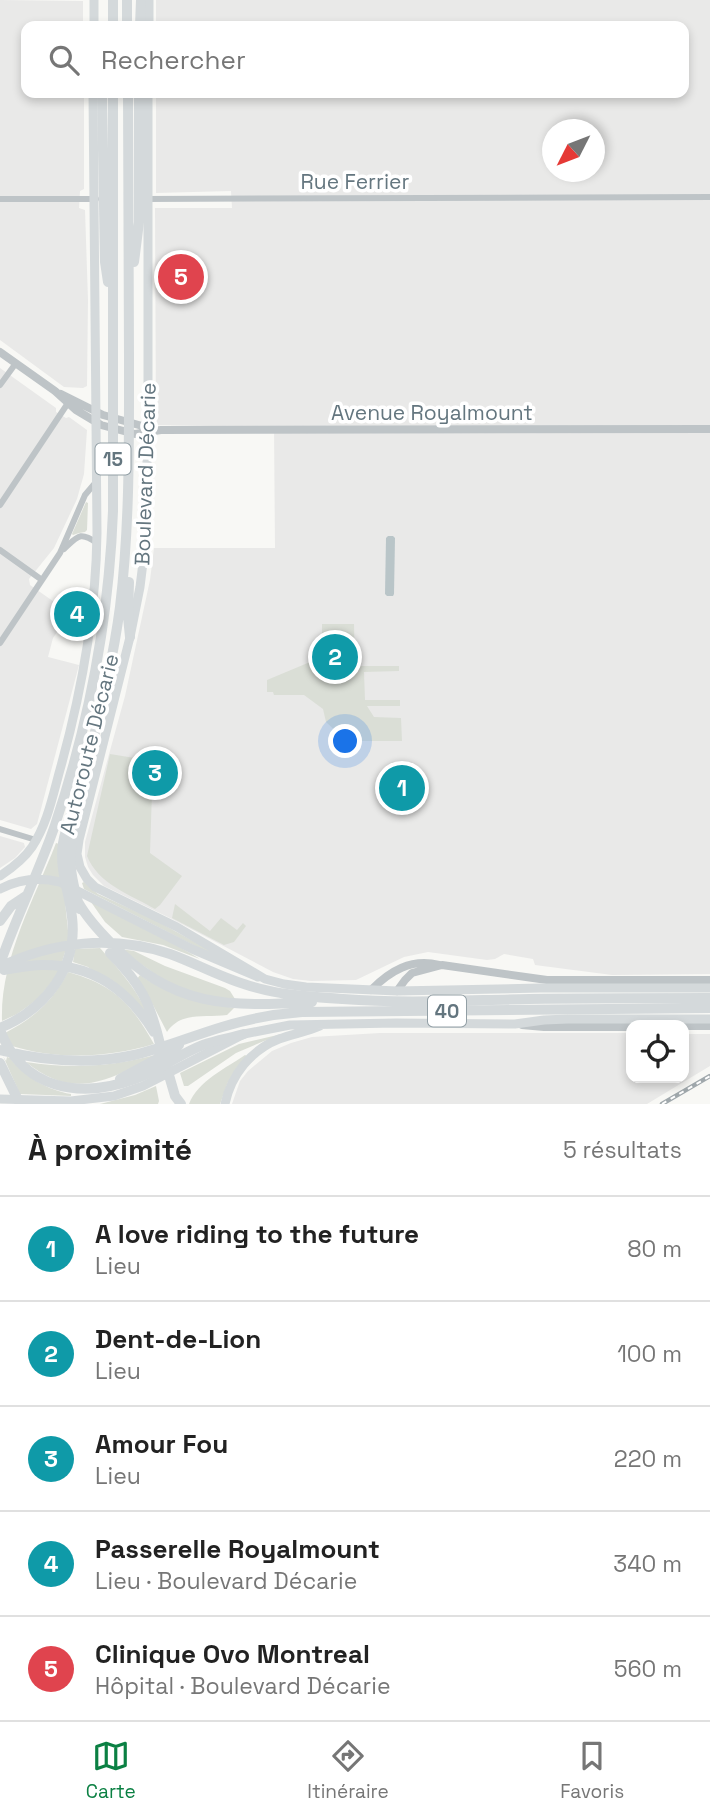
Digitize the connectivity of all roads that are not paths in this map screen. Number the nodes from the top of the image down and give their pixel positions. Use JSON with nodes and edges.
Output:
{"nodes":[{"id":1,"x":94,"y":0,"type":"edge"},
{"id":2,"x":113,"y":0,"type":"edge"},
{"id":3,"x":127,"y":0,"type":"edge"},
{"id":4,"x":141,"y":0,"type":"edge"},
{"id":5,"x":149,"y":0,"type":"edge"},
{"id":6,"x":94,"y":21,"type":"edge"},
{"id":7,"x":113,"y":21,"type":"edge"},
{"id":8,"x":128,"y":21,"type":"edge"},
{"id":9,"x":140,"y":21,"type":"edge"},
{"id":10,"x":149,"y":21,"type":"edge"},
{"id":11,"x":93,"y":98,"type":"edge"},
{"id":12,"x":102,"y":98,"type":"edge"},
{"id":13,"x":113,"y":98,"type":"edge"},
{"id":14,"x":128,"y":98,"type":"edge"},
{"id":15,"x":139,"y":98,"type":"edge"},
{"id":16,"x":148,"y":98,"type":"edge"},
{"id":17,"x":710,"y":197,"type":"edge"},
{"id":18,"x":0,"y":199,"type":"edge"},
{"id":19,"x":96,"y":199,"type":"junction"},
{"id":20,"x":145,"y":199,"type":"junction"},
{"id":21,"x":128,"y":303,"type":"junction"},
{"id":22,"x":112,"y":312,"type":"junction"},
{"id":23,"x":0,"y":352,"type":"edge"},
{"id":24,"x":16,"y":363,"type":"junction"},
{"id":25,"x":0,"y":385,"type":"edge"},
{"id":26,"x":69,"y":401,"type":"junction"},
{"id":27,"x":98,"y":418,"type":"junction"},
{"id":28,"x":710,"y":429,"type":"edge"},
{"id":29,"x":147,"y":430,"type":"junction"},
{"id":30,"x":96,"y":482,"type":"junction"},
{"id":31,"x":0,"y":505,"type":"edge"},
{"id":32,"x":97,"y":543,"type":"junction"},
{"id":33,"x":0,"y":550,"type":"edge"},
{"id":34,"x":60,"y":553,"type":"junction"},
{"id":35,"x":124,"y":566,"type":"junction"},
{"id":36,"x":42,"y":580,"type":"junction"},
{"id":37,"x":130,"y":637,"type":"junction"},
{"id":38,"x":0,"y":643,"type":"edge"},
{"id":39,"x":80,"y":791,"type":"junction"},
{"id":40,"x":0,"y":829,"type":"edge"},
{"id":41,"x":36,"y":840,"type":"junction"},
{"id":42,"x":0,"y":876,"type":"edge"},
{"id":43,"x":0,"y":890,"type":"edge"},
{"id":44,"x":26,"y":895,"type":"junction"},
{"id":45,"x":78,"y":902,"type":"junction"},
{"id":46,"x":0,"y":921,"type":"edge"},
{"id":47,"x":442,"y":965,"type":"junction"},
{"id":48,"x":0,"y":967,"type":"edge"},
{"id":49,"x":265,"y":979,"type":"junction"},
{"id":50,"x":710,"y":980,"type":"edge"},
{"id":51,"x":710,"y":988,"type":"edge"},
{"id":52,"x":516,"y":989,"type":"junction"},
{"id":53,"x":370,"y":990,"type":"junction"},
{"id":54,"x":397,"y":991,"type":"junction"},
{"id":55,"x":710,"y":998,"type":"edge"},
{"id":56,"x":346,"y":1000,"type":"junction"},
{"id":57,"x":710,"y":1009,"type":"edge"},
{"id":58,"x":710,"y":1019,"type":"edge"},
{"id":59,"x":689,"y":1020,"type":"edge"},
{"id":60,"x":396,"y":1023,"type":"junction"},
{"id":61,"x":626,"y":1023,"type":"edge"},
{"id":62,"x":326,"y":1024,"type":"junction"},
{"id":63,"x":515,"y":1024,"type":"junction"},
{"id":64,"x":689,"y":1026,"type":"edge"},
{"id":65,"x":710,"y":1026,"type":"edge"},
{"id":66,"x":0,"y":1029,"type":"edge"},
{"id":67,"x":244,"y":1034,"type":"joint"},
{"id":68,"x":187,"y":1040,"type":"junction"},
{"id":69,"x":160,"y":1044,"type":"junction"},
{"id":70,"x":0,"y":1050,"type":"edge"},
{"id":71,"x":0,"y":1063,"type":"edge"},
{"id":72,"x":152,"y":1072,"type":"junction"},
{"id":73,"x":2,"y":1098,"type":"edge"},
{"id":74,"x":177,"y":1102,"type":"edge"},
{"id":75,"x":19,"y":1103,"type":"edge"},
{"id":76,"x":225,"y":1104,"type":"edge"}],
"edges":[{"from":1,"to":6,"type":"main road"},
{"from":2,"to":7,"type":"highway"},
{"from":3,"to":8,"type":"highway"},
{"from":4,"to":9,"type":"highway"},
{"from":5,"to":10,"type":"main road"},
{"from":11,"to":19,"type":"main road"},
{"from":12,"to":22,"type":"highway"},
{"from":13,"to":22,"type":"highway","name":"Autoroute Décarie","number":"15"},
{"from":14,"to":21,"type":"highway","name":"Autoroute Décarie","number":"15"},
{"from":15,"to":21,"type":"highway"},
{"from":16,"to":20,"type":"main road","name":"Boulevard Décarie"},
{"from":17,"to":20,"type":"street","name":"Rue Ferrier"},
{"from":18,"to":19,"type":"street","name":"Rue Ferrier"},
{"from":19,"to":20,"type":"street","name":"Rue Ferrier"},
{"from":19,"to":27,"type":"main road"},
{"from":20,"to":29,"type":"main road","name":"Boulevard Décarie"},
{"from":21,"to":35,"type":"highway","name":"Autoroute Décarie","number":"15"},
{"from":22,"to":44,"type":"highway","name":"Autoroute Décarie","number":"15"},
{"from":23,"to":24,"type":"street","name":"Avenue Royalmount"},
{"from":24,"to":25,"type":"street"},
{"from":24,"to":26,"type":"street","name":"Avenue Royalmount"},
{"from":26,"to":27,"type":"street","name":"Avenue Royalmount"},
{"from":26,"to":31,"type":"street"},
{"from":27,"to":29,"type":"street","name":"Avenue Royalmount"},
{"from":27,"to":30,"type":"main road"},
{"from":28,"to":29,"type":"street","name":"Avenue Royalmount"},
{"from":29,"to":37,"type":"main road","name":"Boulevard Décarie"},
{"from":30,"to":32,"type":"main road"},
{"from":30,"to":34,"type":"street"},
{"from":32,"to":34,"type":"street"},
{"from":32,"to":41,"type":"main road"},
{"from":33,"to":36,"type":"street"},
{"from":34,"to":36,"type":"street"},
{"from":35,"to":37,"type":"highway"},
{"from":35,"to":39,"type":"highway","name":"Autoroute Décarie","number":"15"},
{"from":36,"to":38,"type":"street"},
{"from":37,"to":49,"type":"main road","name":"Boulevard Décarie"},
{"from":39,"to":45,"type":"highway"},
{"from":39,"to":66,"type":"highway","name":"Autoroute Décarie","number":"15"},
{"from":40,"to":41,"type":"street"},
{"from":41,"to":42,"type":"main road"},
{"from":43,"to":49,"type":"main road"},
{"from":44,"to":46,"type":"highway","number":"15"},
{"from":44,"to":48,"type":"highway","name":"Autoroute Décarie"},
{"from":45,"to":56,"type":"highway"},
{"from":45,"to":69,"type":"highway"},
{"from":47,"to":50,"type":"street"},
{"from":47,"to":53,"type":"street"},
{"from":47,"to":54,"type":"street"},
{"from":48,"to":56,"type":"highway","number":"40"},
{"from":48,"to":69,"type":"highway"},
{"from":49,"to":53,"type":"main road","name":"Boulevard Décarie"},
{"from":51,"to":52,"type":"main road","name":"Boulevard Décarie"},
{"from":52,"to":54,"type":"main road","name":"Boulevard Décarie"},
{"from":52,"to":63,"type":"main road"},
{"from":53,"to":54,"type":"main road","name":"Boulevard Décarie"},
{"from":54,"to":60,"type":"main road"},
{"from":55,"to":56,"type":"highway","number":"40"},
{"from":57,"to":68,"type":"highway","number":"40"},
{"from":58,"to":59,"type":"main road"},
{"from":60,"to":62,"type":"main road"},
{"from":60,"to":63,"type":"main road"},
{"from":61,"to":63,"type":"main road"},
{"from":62,"to":67,"type":"main road"},
{"from":62,"to":76,"type":"main road"},
{"from":64,"to":65,"type":"street"},
{"from":66,"to":72,"type":"highway"},
{"from":67,"to":72,"type":"highway"},
{"from":68,"to":70,"type":"highway","number":"40"},
{"from":68,"to":72,"type":"highway"},
{"from":69,"to":74,"type":"main road"},
{"from":71,"to":75,"type":"highway"},
{"from":72,"to":73,"type":"main road"}]}
